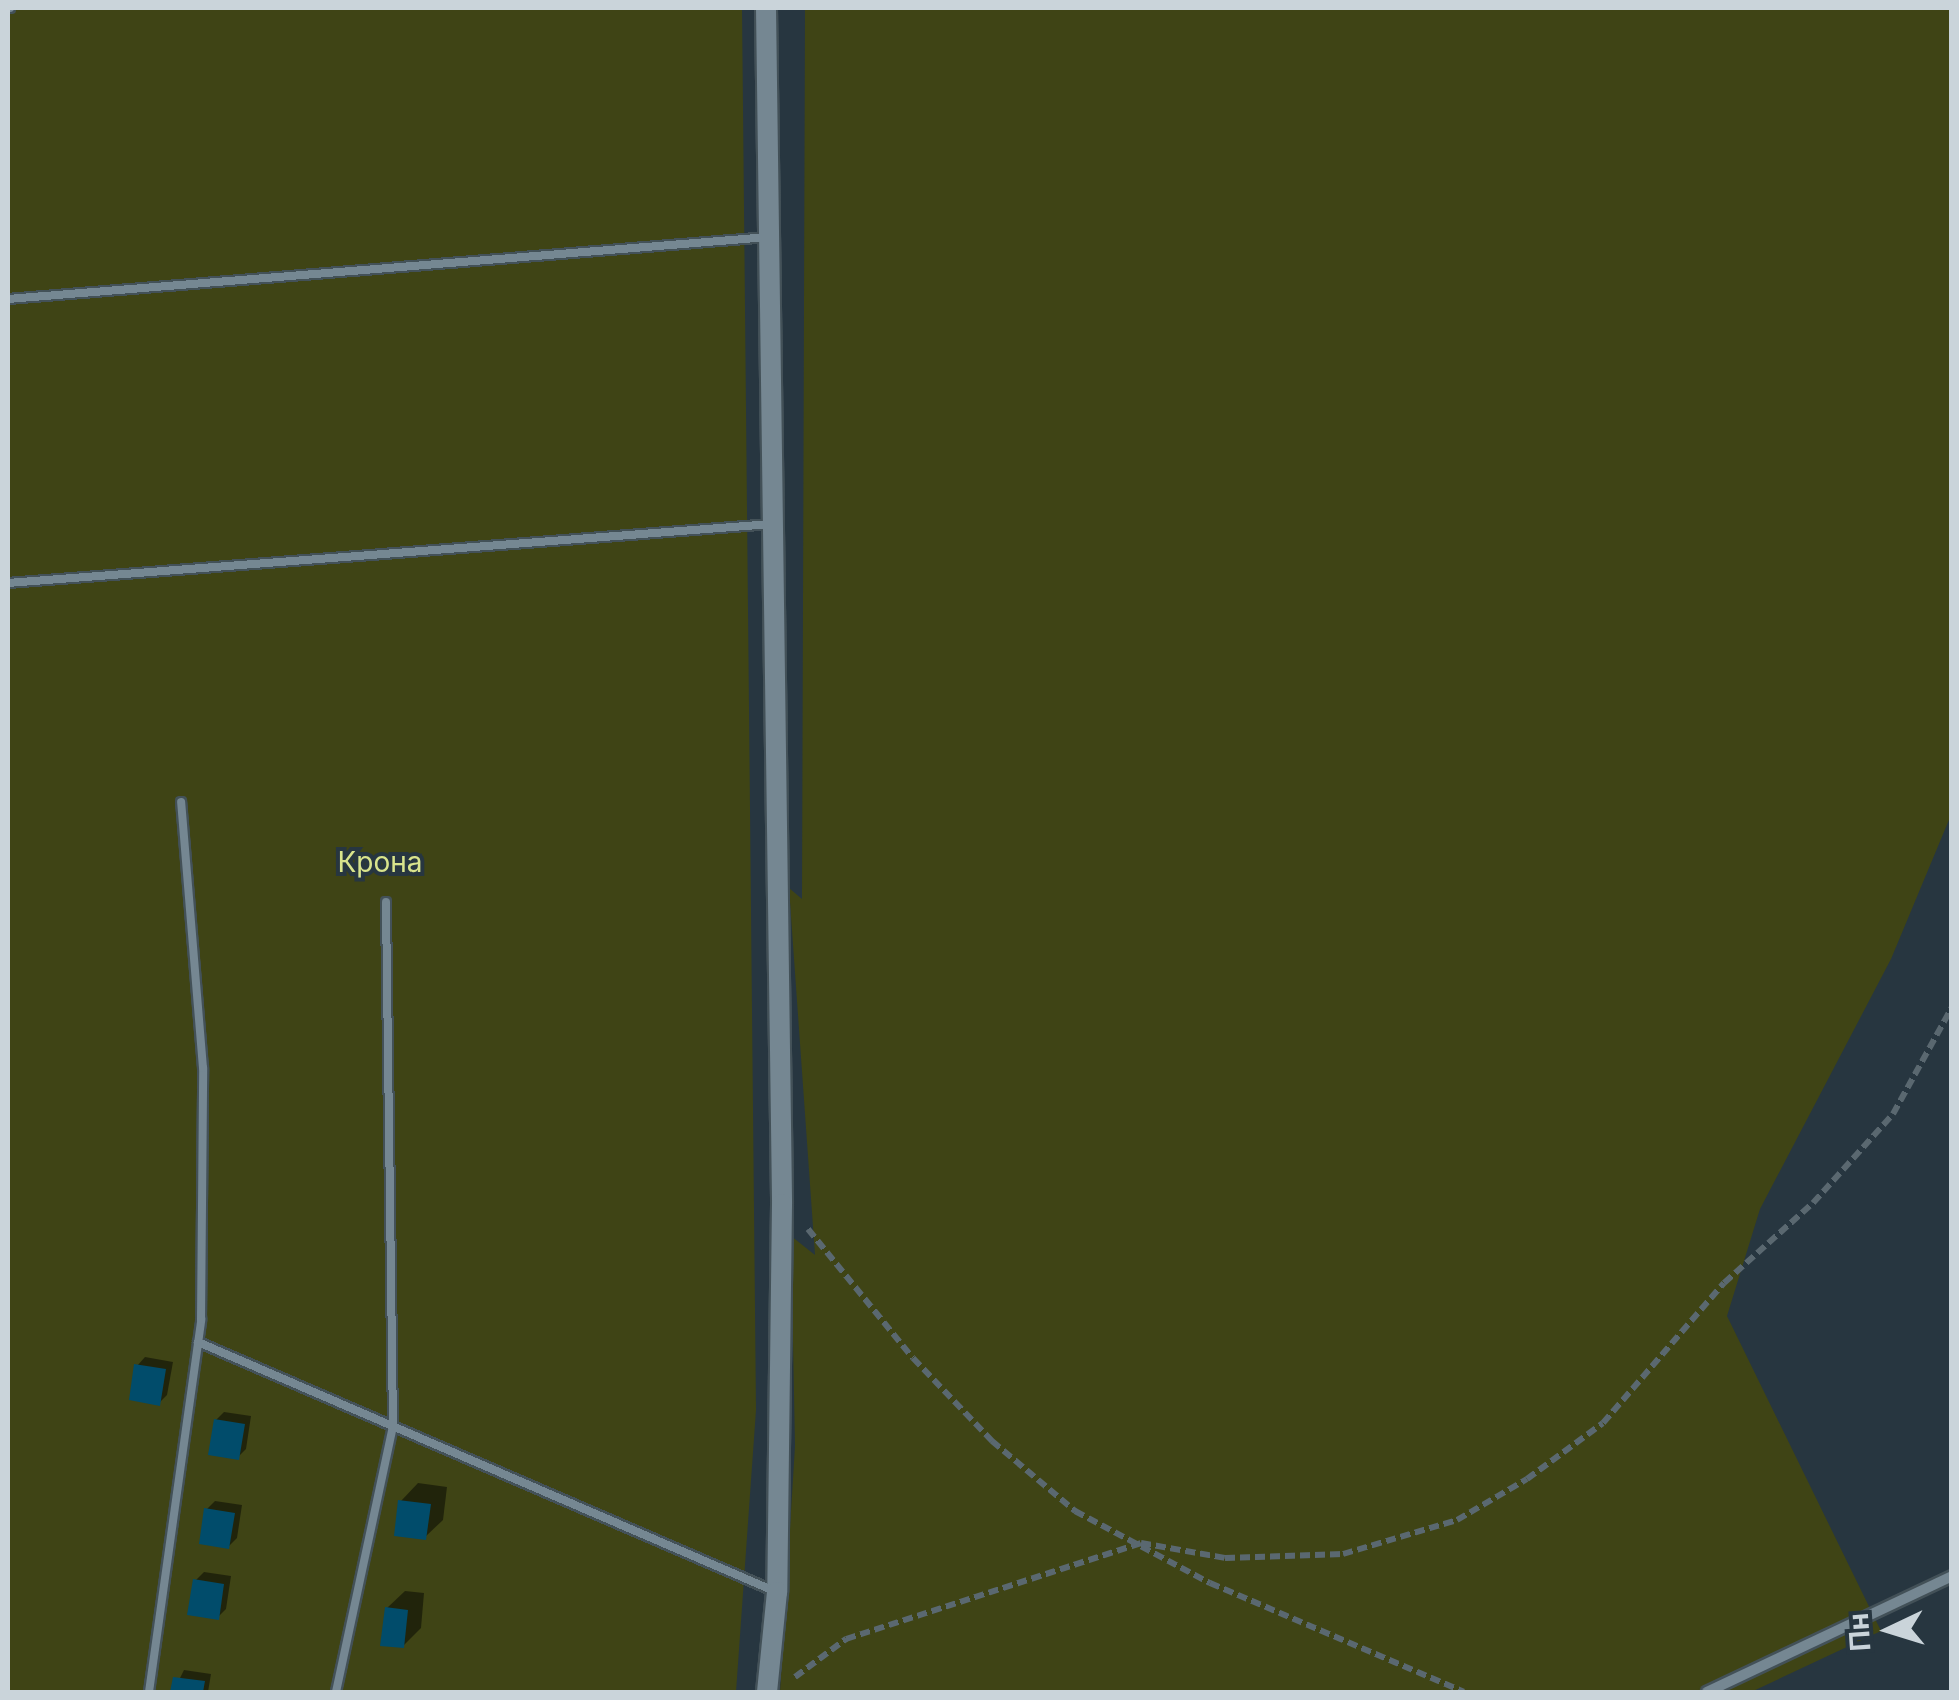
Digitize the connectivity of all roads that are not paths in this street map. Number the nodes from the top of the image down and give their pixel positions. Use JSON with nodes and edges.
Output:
{"nodes":[{"id":1,"x":766,"y":8,"type":"edge"},
{"id":2,"x":769,"y":237,"type":"junction"},
{"id":3,"x":8,"y":299,"type":"edge"},
{"id":4,"x":772,"y":524,"type":"junction"},
{"id":5,"x":8,"y":582,"type":"edge"},
{"id":6,"x":181,"y":802,"type":"dead end"},
{"id":7,"x":386,"y":902,"type":"dead end"},
{"id":8,"x":198,"y":1342,"type":"junction"},
{"id":9,"x":392,"y":1426,"type":"junction"},
{"id":10,"x":1952,"y":1576,"type":"edge"},
{"id":11,"x":777,"y":1592,"type":"junction"},
{"id":12,"x":148,"y":1692,"type":"edge"},
{"id":13,"x":336,"y":1692,"type":"edge"},
{"id":14,"x":767,"y":1692,"type":"edge"},
{"id":15,"x":1708,"y":1692,"type":"edge"}],
"edges":[{"from":1,"to":2,"type":"street"},
{"from":2,"to":3,"type":"lane"},
{"from":2,"to":4,"type":"street"},
{"from":4,"to":5,"type":"lane"},
{"from":4,"to":11,"type":"street"},
{"from":6,"to":8,"type":"lane"},
{"from":7,"to":9,"type":"lane"},
{"from":8,"to":9,"type":"lane"},
{"from":8,"to":12,"type":"lane"},
{"from":9,"to":11,"type":"lane"},
{"from":9,"to":13,"type":"lane"},
{"from":10,"to":15,"type":"street"},
{"from":11,"to":14,"type":"street"}]}
